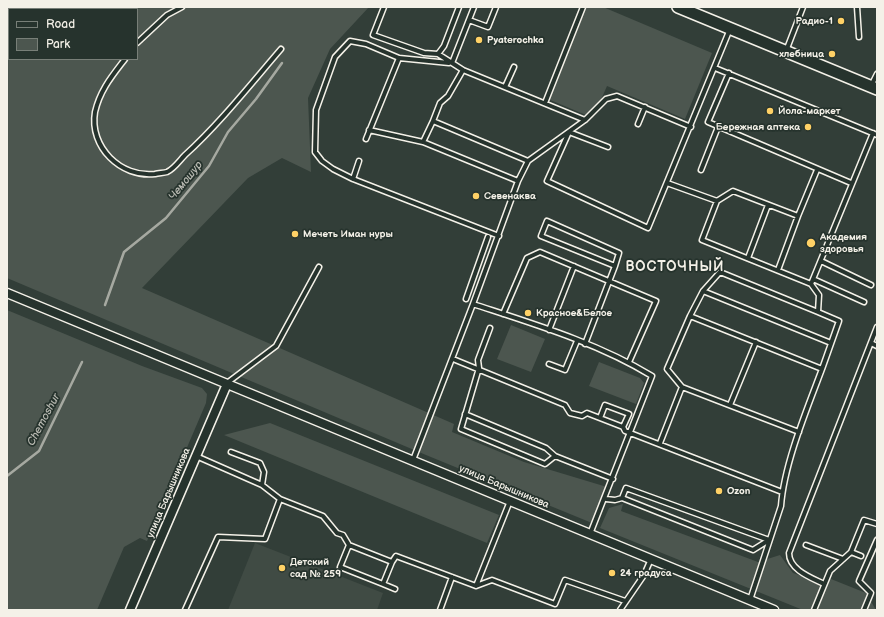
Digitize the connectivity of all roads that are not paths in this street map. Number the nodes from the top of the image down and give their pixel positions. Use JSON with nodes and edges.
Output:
{"nodes":[{"id":1,"x":182,"y":7,"type":"edge"},
{"id":2,"x":384,"y":7,"type":"edge"},
{"id":3,"x":458,"y":7,"type":"edge"},
{"id":4,"x":474,"y":7,"type":"edge"},
{"id":5,"x":496,"y":7,"type":"edge"},
{"id":6,"x":583,"y":7,"type":"edge"},
{"id":7,"x":678,"y":7,"type":"edge"},
{"id":8,"x":803,"y":7,"type":"edge"},
{"id":9,"x":857,"y":7,"type":"edge"},
{"id":10,"x":469,"y":20,"type":"junction"},
{"id":11,"x":731,"y":29,"type":"junction"},
{"id":12,"x":859,"y":37,"type":"dead end"},
{"id":13,"x":138,"y":42,"type":"edge"},
{"id":14,"x":281,"y":49,"type":"dead end"},
{"id":15,"x":786,"y":52,"type":"junction"},
{"id":16,"x":438,"y":54,"type":"junction"},
{"id":17,"x":399,"y":58,"type":"junction"},
{"id":18,"x":124,"y":60,"type":"edge"},
{"id":19,"x":452,"y":63,"type":"junction"},
{"id":20,"x":514,"y":67,"type":"dead end"},
{"id":21,"x":715,"y":68,"type":"junction"},
{"id":22,"x":463,"y":70,"type":"junction"},
{"id":23,"x":728,"y":74,"type":"junction"},
{"id":24,"x":877,"y":74,"type":"edge"},
{"id":25,"x":505,"y":87,"type":"junction"},
{"id":26,"x":874,"y":88,"type":"edge"},
{"id":27,"x":544,"y":103,"type":"junction"},
{"id":28,"x":645,"y":107,"type":"junction"},
{"id":29,"x":585,"y":120,"type":"junction"},
{"id":30,"x":433,"y":121,"type":"junction"},
{"id":31,"x":638,"y":124,"type":"dead end"},
{"id":32,"x":690,"y":127,"type":"junction"},
{"id":33,"x":718,"y":127,"type":"junction"},
{"id":34,"x":369,"y":130,"type":"junction"},
{"id":35,"x":569,"y":132,"type":"junction"},
{"id":36,"x":875,"y":134,"type":"edge"},
{"id":37,"x":366,"y":139,"type":"dead end"},
{"id":38,"x":423,"y":142,"type":"junction"},
{"id":39,"x":608,"y":147,"type":"dead end"},
{"id":40,"x":359,"y":161,"type":"dead end"},
{"id":41,"x":528,"y":161,"type":"junction"},
{"id":42,"x":701,"y":170,"type":"dead end"},
{"id":43,"x":817,"y":170,"type":"junction"},
{"id":44,"x":353,"y":179,"type":"junction"},
{"id":45,"x":518,"y":181,"type":"junction"},
{"id":46,"x":667,"y":183,"type":"junction"},
{"id":47,"x":851,"y":184,"type":"junction"},
{"id":48,"x":716,"y":201,"type":"junction"},
{"id":49,"x":768,"y":205,"type":"junction"},
{"id":50,"x":798,"y":216,"type":"junction"},
{"id":51,"x":499,"y":236,"type":"junction"},
{"id":52,"x":488,"y":237,"type":"dead end"},
{"id":53,"x":748,"y":258,"type":"junction"},
{"id":54,"x":821,"y":261,"type":"junction"},
{"id":55,"x":574,"y":266,"type":"junction"},
{"id":56,"x":614,"y":266,"type":"junction"},
{"id":57,"x":319,"y":267,"type":"dead end"},
{"id":58,"x":477,"y":268,"type":"junction"},
{"id":59,"x":778,"y":270,"type":"junction"},
{"id":60,"x":485,"y":271,"type":"junction"},
{"id":61,"x":813,"y":279,"type":"junction"},
{"id":62,"x":609,"y":281,"type":"junction"},
{"id":63,"x":811,"y":284,"type":"junction"},
{"id":64,"x":871,"y":285,"type":"dead end"},
{"id":65,"x":703,"y":291,"type":"junction"},
{"id":66,"x":7,"y":293,"type":"edge"},
{"id":67,"x":466,"y":299,"type":"dead end"},
{"id":68,"x":864,"y":302,"type":"dead end"},
{"id":69,"x":473,"y":304,"type":"junction"},
{"id":70,"x":818,"y":312,"type":"junction"},
{"id":71,"x":503,"y":314,"type":"junction"},
{"id":72,"x":690,"y":316,"type":"junction"},
{"id":73,"x":877,"y":327,"type":"edge"},
{"id":74,"x":490,"y":328,"type":"dead end"},
{"id":75,"x":549,"y":330,"type":"junction"},
{"id":76,"x":577,"y":341,"type":"junction"},
{"id":77,"x":756,"y":342,"type":"junction"},
{"id":78,"x":831,"y":343,"type":"junction"},
{"id":79,"x":871,"y":343,"type":"junction"},
{"id":80,"x":585,"y":344,"type":"junction"},
{"id":81,"x":877,"y":346,"type":"edge"},
{"id":82,"x":452,"y":359,"type":"junction"},
{"id":83,"x":629,"y":362,"type":"junction"},
{"id":84,"x":550,"y":364,"type":"dead end"},
{"id":85,"x":479,"y":368,"type":"junction"},
{"id":86,"x":822,"y":369,"type":"junction"},
{"id":87,"x":227,"y":384,"type":"junction"},
{"id":88,"x":682,"y":387,"type":"junction"},
{"id":89,"x":730,"y":406,"type":"junction"},
{"id":90,"x":465,"y":414,"type":"junction"},
{"id":91,"x":600,"y":418,"type":"junction"},
{"id":92,"x":623,"y":427,"type":"junction"},
{"id":93,"x":799,"y":432,"type":"junction"},
{"id":94,"x":630,"y":433,"type":"junction"},
{"id":95,"x":660,"y":443,"type":"junction"},
{"id":96,"x":231,"y":452,"type":"dead end"},
{"id":97,"x":196,"y":456,"type":"junction"},
{"id":98,"x":555,"y":456,"type":"junction"},
{"id":99,"x":413,"y":460,"type":"junction"},
{"id":100,"x":613,"y":479,"type":"junction"},
{"id":101,"x":262,"y":485,"type":"junction"},
{"id":102,"x":782,"y":492,"type":"junction"},
{"id":103,"x":280,"y":498,"type":"junction"},
{"id":104,"x":622,"y":498,"type":"junction"},
{"id":105,"x":606,"y":499,"type":"junction"},
{"id":106,"x":510,"y":501,"type":"junction"},
{"id":107,"x":877,"y":524,"type":"edge"},
{"id":108,"x":590,"y":534,"type":"junction"},
{"id":109,"x":769,"y":540,"type":"junction"},
{"id":110,"x":877,"y":540,"type":"edge"},
{"id":111,"x":349,"y":545,"type":"junction"},
{"id":112,"x":806,"y":545,"type":"dead end"},
{"id":113,"x":851,"y":552,"type":"junction"},
{"id":114,"x":861,"y":556,"type":"dead end"},
{"id":115,"x":651,"y":559,"type":"junction"},
{"id":116,"x":843,"y":559,"type":"junction"},
{"id":117,"x":392,"y":562,"type":"junction"},
{"id":118,"x":452,"y":577,"type":"junction"},
{"id":119,"x":383,"y":584,"type":"junction"},
{"id":120,"x":824,"y":584,"type":"junction"},
{"id":121,"x":476,"y":586,"type":"junction"},
{"id":122,"x":395,"y":589,"type":"dead end"},
{"id":123,"x":877,"y":591,"type":"edge"},
{"id":124,"x":871,"y":593,"type":"junction"},
{"id":125,"x":750,"y":600,"type":"junction"},
{"id":126,"x":625,"y":601,"type":"junction"},
{"id":127,"x":555,"y":604,"type":"junction"},
{"id":128,"x":130,"y":610,"type":"edge"},
{"id":129,"x":186,"y":610,"type":"edge"},
{"id":130,"x":440,"y":610,"type":"edge"},
{"id":131,"x":554,"y":610,"type":"edge"},
{"id":132,"x":620,"y":610,"type":"edge"},
{"id":133,"x":774,"y":610,"type":"edge"},
{"id":134,"x":814,"y":610,"type":"edge"},
{"id":135,"x":864,"y":610,"type":"edge"}],
"edges":[{"from":1,"to":13,"type":"lane"},
{"from":2,"to":16,"type":"lane"},
{"from":3,"to":16,"type":"lane"},
{"from":4,"to":10,"type":"lane"},
{"from":5,"to":10,"type":"lane"},
{"from":6,"to":27,"type":"lane"},
{"from":7,"to":11,"type":"main road"},
{"from":8,"to":15,"type":"lane"},
{"from":9,"to":12,"type":"lane"},
{"from":10,"to":19,"type":"lane"},
{"from":11,"to":15,"type":"main road"},
{"from":11,"to":21,"type":"lane"},
{"from":14,"to":18,"type":"lane"},
{"from":15,"to":26,"type":"main road"},
{"from":16,"to":19,"type":"lane"},
{"from":17,"to":19,"type":"lane"},
{"from":17,"to":34,"type":"lane"},
{"from":17,"to":44,"type":"lane"},
{"from":19,"to":22,"type":"lane"},
{"from":20,"to":25,"type":"lane"},
{"from":21,"to":23,"type":"lane"},
{"from":21,"to":32,"type":"lane"},
{"from":22,"to":25,"type":"lane"},
{"from":22,"to":30,"type":"lane"},
{"from":23,"to":33,"type":"lane"},
{"from":23,"to":36,"type":"lane"},
{"from":24,"to":26,"type":"lane"},
{"from":25,"to":27,"type":"lane"},
{"from":27,"to":29,"type":"lane"},
{"from":28,"to":29,"type":"lane"},
{"from":28,"to":31,"type":"lane"},
{"from":28,"to":32,"type":"lane"},
{"from":29,"to":35,"type":"lane"},
{"from":30,"to":38,"type":"lane"},
{"from":30,"to":41,"type":"lane"},
{"from":32,"to":46,"type":"lane"},
{"from":33,"to":42,"type":"lane"},
{"from":33,"to":43,"type":"lane"},
{"from":34,"to":37,"type":"lane"},
{"from":34,"to":38,"type":"lane"},
{"from":35,"to":39,"type":"lane"},
{"from":35,"to":41,"type":"lane"},
{"from":35,"to":46,"type":"lane"},
{"from":36,"to":47,"type":"lane"},
{"from":38,"to":45,"type":"lane"},
{"from":40,"to":44,"type":"lane"},
{"from":41,"to":45,"type":"lane"},
{"from":43,"to":47,"type":"lane"},
{"from":43,"to":50,"type":"lane"},
{"from":44,"to":51,"type":"lane"},
{"from":45,"to":51,"type":"lane"},
{"from":46,"to":48,"type":"lane"},
{"from":47,"to":54,"type":"lane"},
{"from":48,"to":49,"type":"lane"},
{"from":48,"to":53,"type":"lane"},
{"from":49,"to":50,"type":"lane"},
{"from":49,"to":53,"type":"lane"},
{"from":50,"to":59,"type":"lane"},
{"from":51,"to":60,"type":"lane"},
{"from":52,"to":58,"type":"lane"},
{"from":53,"to":59,"type":"lane"},
{"from":54,"to":61,"type":"lane"},
{"from":54,"to":64,"type":"lane"},
{"from":55,"to":62,"type":"lane"},
{"from":55,"to":71,"type":"lane"},
{"from":55,"to":75,"type":"lane"},
{"from":56,"to":56,"type":"lane"},
{"from":56,"to":62,"type":"lane"},
{"from":57,"to":87,"type":"lane"},
{"from":58,"to":60,"type":"lane"},
{"from":58,"to":67,"type":"lane"},
{"from":59,"to":63,"type":"lane"},
{"from":60,"to":69,"type":"lane"},
{"from":61,"to":63,"type":"lane"},
{"from":61,"to":68,"type":"lane"},
{"from":62,"to":80,"type":"lane"},
{"from":62,"to":83,"type":"lane"},
{"from":63,"to":70,"type":"lane"},
{"from":65,"to":70,"type":"lane"},
{"from":65,"to":72,"type":"lane"},
{"from":65,"to":78,"type":"lane"},
{"from":66,"to":87,"type":"street","name":"улица Барышникова"},
{"from":69,"to":71,"type":"lane"},
{"from":69,"to":82,"type":"lane"},
{"from":70,"to":78,"type":"lane"},
{"from":71,"to":75,"type":"lane"},
{"from":72,"to":77,"type":"lane"},
{"from":72,"to":88,"type":"lane"},
{"from":73,"to":79,"type":"lane"},
{"from":74,"to":85,"type":"lane"},
{"from":75,"to":76,"type":"lane"},
{"from":76,"to":80,"type":"lane"},
{"from":76,"to":84,"type":"lane"},
{"from":77,"to":86,"type":"lane"},
{"from":77,"to":89,"type":"lane"},
{"from":78,"to":86,"type":"lane"},
{"from":79,"to":81,"type":"lane"},
{"from":79,"to":120,"type":"lane"},
{"from":80,"to":83,"type":"lane"},
{"from":82,"to":85,"type":"lane"},
{"from":82,"to":99,"type":"lane"},
{"from":83,"to":94,"type":"lane"},
{"from":85,"to":90,"type":"lane"},
{"from":85,"to":91,"type":"lane"},
{"from":86,"to":93,"type":"lane"},
{"from":87,"to":97,"type":"street","name":"улица Барышникова"},
{"from":87,"to":99,"type":"street","name":"улица Барышникова"},
{"from":88,"to":89,"type":"lane"},
{"from":88,"to":95,"type":"lane"},
{"from":89,"to":93,"type":"lane"},
{"from":90,"to":98,"type":"lane"},
{"from":90,"to":98,"type":"lane"},
{"from":91,"to":92,"type":"lane"},
{"from":91,"to":92,"type":"lane"},
{"from":92,"to":94,"type":"lane"},
{"from":93,"to":102,"type":"lane"},
{"from":94,"to":95,"type":"lane"},
{"from":94,"to":100,"type":"lane"},
{"from":95,"to":102,"type":"lane"},
{"from":96,"to":101,"type":"lane"},
{"from":97,"to":101,"type":"lane"},
{"from":97,"to":128,"type":"street","name":"улица Барышникова"},
{"from":98,"to":100,"type":"lane"},
{"from":99,"to":106,"type":"street","name":"улица Барышникова"},
{"from":100,"to":105,"type":"lane"},
{"from":101,"to":103,"type":"lane"},
{"from":102,"to":109,"type":"lane"},
{"from":103,"to":111,"type":"lane"},
{"from":103,"to":129,"type":"lane"},
{"from":104,"to":105,"type":"lane"},
{"from":104,"to":109,"type":"lane"},
{"from":104,"to":109,"type":"lane"},
{"from":105,"to":108,"type":"lane"},
{"from":106,"to":108,"type":"street","name":"улица Барышникова"},
{"from":106,"to":121,"type":"lane"},
{"from":107,"to":113,"type":"lane"},
{"from":108,"to":115,"type":"street","name":"улица Барышникова"},
{"from":109,"to":125,"type":"lane"},
{"from":110,"to":124,"type":"lane"},
{"from":111,"to":117,"type":"lane"},
{"from":111,"to":119,"type":"lane"},
{"from":112,"to":116,"type":"lane"},
{"from":113,"to":114,"type":"lane"},
{"from":113,"to":116,"type":"lane"},
{"from":115,"to":125,"type":"street","name":"улица Барышникова"},
{"from":115,"to":126,"type":"lane"},
{"from":116,"to":120,"type":"lane"},
{"from":117,"to":118,"type":"lane"},
{"from":117,"to":119,"type":"lane"},
{"from":118,"to":121,"type":"lane"},
{"from":118,"to":130,"type":"lane"},
{"from":119,"to":122,"type":"lane"},
{"from":120,"to":134,"type":"lane"},
{"from":121,"to":127,"type":"lane"},
{"from":123,"to":124,"type":"lane"},
{"from":124,"to":135,"type":"lane"},
{"from":125,"to":133,"type":"street","name":"улица Барышникова"},
{"from":126,"to":127,"type":"lane"},
{"from":126,"to":132,"type":"lane"},
{"from":127,"to":131,"type":"lane"}]}
